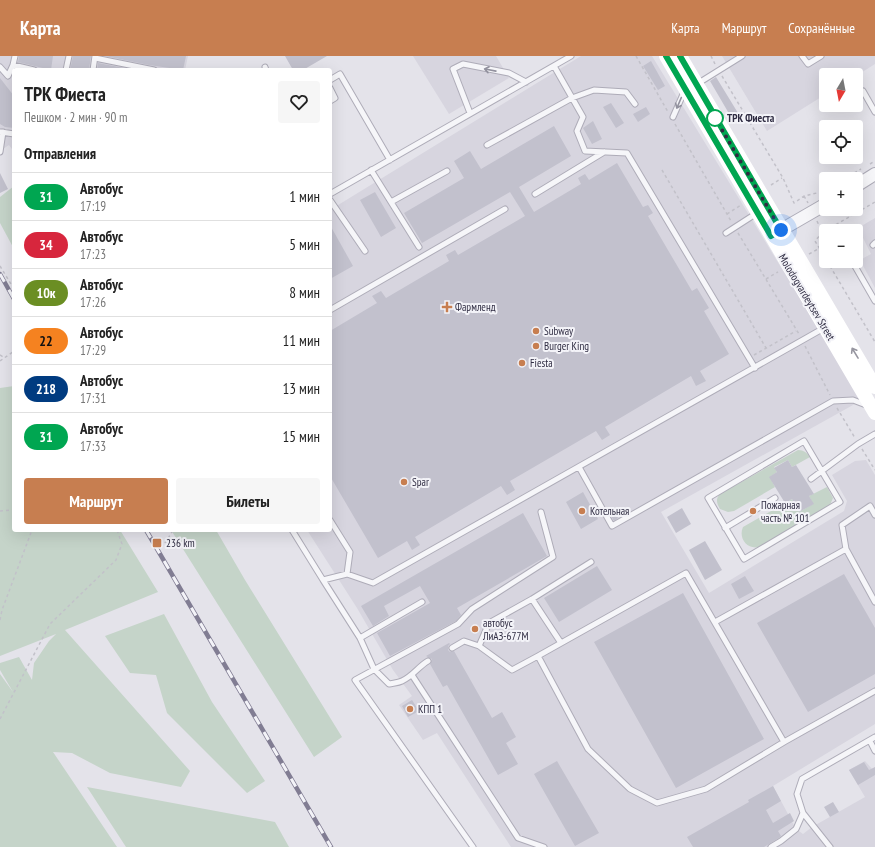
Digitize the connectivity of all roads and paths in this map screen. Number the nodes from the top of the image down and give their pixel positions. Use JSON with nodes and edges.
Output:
{"nodes":[{"id":1,"x":14,"y":56,"type":"edge"},
{"id":2,"x":69,"y":56,"type":"edge"},
{"id":3,"x":571,"y":56,"type":"edge"},
{"id":4,"x":636,"y":56,"type":"edge"},
{"id":5,"x":666,"y":56,"type":"edge"},
{"id":6,"x":680,"y":56,"type":"edge"},
{"id":7,"x":712,"y":56,"type":"edge"},
{"id":8,"x":730,"y":56,"type":"edge"},
{"id":9,"x":742,"y":56,"type":"edge"},
{"id":10,"x":802,"y":56,"type":"edge"},
{"id":11,"x":821,"y":56,"type":"edge"},
{"id":12,"x":95,"y":57,"type":"edge"},
{"id":13,"x":733,"y":62,"type":"junction"},
{"id":14,"x":13,"y":65,"type":"junction"},
{"id":15,"x":554,"y":66,"type":"junction"},
{"id":16,"x":0,"y":67,"type":"edge"},
{"id":17,"x":26,"y":68,"type":"edge"},
{"id":18,"x":66,"y":68,"type":"edge"},
{"id":19,"x":93,"y":68,"type":"edge"},
{"id":20,"x":145,"y":68,"type":"edge"},
{"id":21,"x":719,"y":70,"type":"junction"},
{"id":22,"x":332,"y":79,"type":"edge"},
{"id":23,"x":526,"y":82,"type":"junction"},
{"id":24,"x":691,"y":87,"type":"junction"},
{"id":25,"x":863,"y":90,"type":"dead end"},
{"id":26,"x":332,"y":92,"type":"edge"},
{"id":27,"x":572,"y":98,"type":"junction"},
{"id":28,"x":332,"y":100,"type":"edge"},
{"id":29,"x":635,"y":104,"type":"dead end"},
{"id":30,"x":875,"y":112,"type":"edge"},
{"id":31,"x":470,"y":114,"type":"junction"},
{"id":32,"x":673,"y":117,"type":"dead end"},
{"id":33,"x":2,"y":132,"type":"edge"},
{"id":34,"x":12,"y":134,"type":"edge"},
{"id":35,"x":487,"y":145,"type":"dead end"},
{"id":36,"x":0,"y":152,"type":"edge"},
{"id":37,"x":604,"y":152,"type":"junction"},
{"id":38,"x":390,"y":160,"type":"junction"},
{"id":39,"x":875,"y":161,"type":"edge"},
{"id":40,"x":863,"y":168,"type":"dead end"},
{"id":41,"x":371,"y":170,"type":"junction"},
{"id":42,"x":662,"y":170,"type":"dead end"},
{"id":43,"x":872,"y":170,"type":"edge"},
{"id":44,"x":447,"y":171,"type":"dead end"},
{"id":45,"x":856,"y":172,"type":"edge"},
{"id":46,"x":863,"y":179,"type":"edge"},
{"id":47,"x":819,"y":192,"type":"edge"},
{"id":48,"x":332,"y":193,"type":"edge"},
{"id":49,"x":535,"y":194,"type":"dead end"},
{"id":50,"x":391,"y":202,"type":"junction"},
{"id":51,"x":875,"y":202,"type":"edge"},
{"id":52,"x":332,"y":203,"type":"edge"},
{"id":53,"x":819,"y":208,"type":"edge"},
{"id":54,"x":504,"y":209,"type":"dead end"},
{"id":55,"x":757,"y":213,"type":"junction"},
{"id":56,"x":837,"y":224,"type":"edge"},
{"id":57,"x":735,"y":228,"type":"junction"},
{"id":58,"x":726,"y":233,"type":"dead end"},
{"id":59,"x":776,"y":233,"type":"junction"},
{"id":60,"x":819,"y":237,"type":"edge"},
{"id":61,"x":419,"y":247,"type":"dead end"},
{"id":62,"x":819,"y":247,"type":"edge"},
{"id":63,"x":365,"y":251,"type":"dead end"},
{"id":64,"x":0,"y":266,"type":"edge"},
{"id":65,"x":832,"y":268,"type":"edge"},
{"id":66,"x":856,"y":268,"type":"edge"},
{"id":67,"x":12,"y":286,"type":"edge"},
{"id":68,"x":875,"y":301,"type":"edge"},
{"id":69,"x":332,"y":309,"type":"edge"},
{"id":70,"x":825,"y":328,"type":"junction"},
{"id":71,"x":796,"y":330,"type":"junction"},
{"id":72,"x":803,"y":340,"type":"junction"},
{"id":73,"x":875,"y":342,"type":"edge"},
{"id":74,"x":766,"y":348,"type":"junction"},
{"id":75,"x":12,"y":353,"type":"edge"},
{"id":76,"x":0,"y":355,"type":"edge"},
{"id":77,"x":5,"y":358,"type":"junction"},
{"id":78,"x":749,"y":358,"type":"junction"},
{"id":79,"x":0,"y":361,"type":"edge"},
{"id":80,"x":755,"y":368,"type":"junction"},
{"id":81,"x":875,"y":387,"type":"edge"},
{"id":82,"x":833,"y":400,"type":"junction"},
{"id":83,"x":873,"y":410,"type":"edge"},
{"id":84,"x":875,"y":434,"type":"edge"},
{"id":85,"x":858,"y":444,"type":"junction"},
{"id":86,"x":579,"y":467,"type":"junction"},
{"id":87,"x":821,"y":470,"type":"junction"},
{"id":88,"x":875,"y":470,"type":"edge"},
{"id":89,"x":811,"y":478,"type":"dead end"},
{"id":90,"x":774,"y":498,"type":"dead end"},
{"id":91,"x":12,"y":510,"type":"edge"},
{"id":92,"x":0,"y":511,"type":"edge"},
{"id":93,"x":542,"y":512,"type":"dead end"},
{"id":94,"x":875,"y":515,"type":"edge"},
{"id":95,"x":332,"y":523,"type":"edge"},
{"id":96,"x":725,"y":528,"type":"junction"},
{"id":97,"x":31,"y":532,"type":"edge"},
{"id":98,"x":118,"y":532,"type":"edge"},
{"id":99,"x":172,"y":532,"type":"edge"},
{"id":100,"x":293,"y":532,"type":"edge"},
{"id":101,"x":159,"y":545,"type":"dead end"},
{"id":102,"x":846,"y":549,"type":"junction"},
{"id":103,"x":591,"y":562,"type":"dead end"},
{"id":104,"x":347,"y":574,"type":"junction"},
{"id":105,"x":324,"y":580,"type":"junction"},
{"id":106,"x":532,"y":599,"type":"junction"},
{"id":107,"x":422,"y":602,"type":"dead end"},
{"id":108,"x":875,"y":602,"type":"edge"},
{"id":109,"x":0,"y":620,"type":"edge"},
{"id":110,"x":715,"y":622,"type":"junction"},
{"id":111,"x":360,"y":638,"type":"junction"},
{"id":112,"x":561,"y":643,"type":"junction"},
{"id":113,"x":479,"y":646,"type":"junction"},
{"id":114,"x":452,"y":648,"type":"dead end"},
{"id":115,"x":538,"y":656,"type":"junction"},
{"id":116,"x":428,"y":661,"type":"dead end"},
{"id":117,"x":374,"y":669,"type":"junction"},
{"id":118,"x":412,"y":675,"type":"junction"},
{"id":119,"x":875,"y":691,"type":"edge"},
{"id":120,"x":0,"y":719,"type":"edge"},
{"id":121,"x":875,"y":738,"type":"edge"},
{"id":122,"x":870,"y":741,"type":"junction"},
{"id":123,"x":784,"y":742,"type":"junction"},
{"id":124,"x":875,"y":751,"type":"edge"},
{"id":125,"x":803,"y":813,"type":"junction"},
{"id":126,"x":473,"y":847,"type":"edge"},
{"id":127,"x":544,"y":847,"type":"edge"},
{"id":128,"x":771,"y":847,"type":"edge"},
{"id":129,"x":830,"y":847,"type":"edge"}],
"edges":[{"from":1,"to":14,"type":"lane"},
{"from":2,"to":18,"type":"lane"},
{"from":3,"to":15,"type":"lane"},
{"from":4,"to":57,"type":"path"},
{"from":5,"to":24,"type":"main road","name":"Molodogvardeytsev Street"},
{"from":6,"to":24,"type":"main road","name":"Molodogvardeytsev Street"},
{"from":7,"to":21,"type":"path"},
{"from":8,"to":13,"type":"lane"},
{"from":9,"to":13,"type":"lane"},
{"from":10,"to":11,"type":"lane"},
{"from":12,"to":19,"type":"lane"},
{"from":12,"to":20,"type":"lane"},
{"from":13,"to":21,"type":"lane"},
{"from":14,"to":16,"type":"lane"},
{"from":14,"to":17,"type":"lane"},
{"from":15,"to":23,"type":"lane"},
{"from":15,"to":27,"type":"lane"},
{"from":21,"to":24,"type":"lane"},
{"from":21,"to":47,"type":"path"},
{"from":22,"to":38,"type":"lane"},
{"from":23,"to":31,"type":"lane"},
{"from":23,"to":31,"type":"lane","one_way":true},
{"from":24,"to":32,"type":"lane","one_way":true},
{"from":24,"to":55,"type":"main road","name":"Molodogvardeytsev Street"},
{"from":24,"to":59,"type":"main road","name":"Molodogvardeytsev Street"},
{"from":25,"to":30,"type":"lane"},
{"from":26,"to":28,"type":"lane"},
{"from":27,"to":29,"type":"lane"},
{"from":27,"to":35,"type":"lane"},
{"from":27,"to":37,"type":"lane"},
{"from":31,"to":38,"type":"lane"},
{"from":33,"to":34,"type":"lane"},
{"from":33,"to":36,"type":"lane"},
{"from":37,"to":49,"type":"lane"},
{"from":37,"to":78,"type":"lane"},
{"from":38,"to":41,"type":"lane"},
{"from":39,"to":43,"type":"path"},
{"from":40,"to":45,"type":"path"},
{"from":41,"to":48,"type":"lane"},
{"from":41,"to":50,"type":"lane"},
{"from":42,"to":74,"type":"path"},
{"from":43,"to":46,"type":"street"},
{"from":44,"to":50,"type":"lane"},
{"from":50,"to":61,"type":"lane"},
{"from":51,"to":56,"type":"path"},
{"from":52,"to":63,"type":"lane"},
{"from":53,"to":59,"type":"street"},
{"from":54,"to":69,"type":"lane"},
{"from":55,"to":57,"type":"lane"},
{"from":55,"to":59,"type":"main road","name":"Molodogvardeytsev Street"},
{"from":57,"to":58,"type":"lane"},
{"from":57,"to":71,"type":"path"},
{"from":59,"to":70,"type":"main road","name":"Molodogvardeytsev Street"},
{"from":81,"to":59,"type":"main road","name":"Molodogvardeytsev Street","one_way":true},
{"from":60,"to":62,"type":"path"},
{"from":64,"to":67,"type":"path"},
{"from":65,"to":73,"type":"path"},
{"from":66,"to":68,"type":"lane"},
{"from":70,"to":72,"type":"lane"},
{"from":70,"to":83,"type":"main road","name":"Molodogvardeytsev Street"},
{"from":71,"to":72,"type":"path"},
{"from":71,"to":74,"type":"path"},
{"from":72,"to":80,"type":"lane"},
{"from":72,"to":82,"type":"path"},
{"from":74,"to":78,"type":"path"},
{"from":75,"to":77,"type":"path"},
{"from":76,"to":77,"type":"path"},
{"from":77,"to":79,"type":"path"},
{"from":78,"to":80,"type":"lane"},
{"from":80,"to":86,"type":"lane"},
{"from":82,"to":83,"type":"lane"},
{"from":82,"to":85,"type":"path"},
{"from":82,"to":86,"type":"lane"},
{"from":84,"to":85,"type":"lane"},
{"from":85,"to":87,"type":"lane"},
{"from":85,"to":88,"type":"path"},
{"from":86,"to":104,"type":"lane"},
{"from":87,"to":89,"type":"lane"},
{"from":87,"to":96,"type":"lane"},
{"from":87,"to":96,"type":"lane"},
{"from":90,"to":96,"type":"lane"},
{"from":91,"to":92,"type":"path"},
{"from":93,"to":117,"type":"lane"},
{"from":94,"to":102,"type":"lane"},
{"from":95,"to":104,"type":"lane"},
{"from":97,"to":109,"type":"path"},
{"from":98,"to":120,"type":"path"},
{"from":99,"to":101,"type":"path"},
{"from":100,"to":105,"type":"lane"},
{"from":102,"to":108,"type":"lane"},
{"from":102,"to":110,"type":"lane"},
{"from":103,"to":106,"type":"lane"},
{"from":104,"to":105,"type":"lane"},
{"from":105,"to":111,"type":"lane"},
{"from":106,"to":112,"type":"lane"},
{"from":106,"to":113,"type":"lane"},
{"from":107,"to":111,"type":"lane"},
{"from":110,"to":112,"type":"lane"},
{"from":110,"to":123,"type":"lane"},
{"from":111,"to":117,"type":"lane"},
{"from":112,"to":115,"type":"lane"},
{"from":113,"to":114,"type":"lane"},
{"from":113,"to":115,"type":"lane"},
{"from":115,"to":123,"type":"lane"},
{"from":116,"to":118,"type":"lane"},
{"from":117,"to":118,"type":"lane"},
{"from":117,"to":126,"type":"lane"},
{"from":118,"to":127,"type":"lane"},
{"from":119,"to":123,"type":"lane"},
{"from":121,"to":122,"type":"lane"},
{"from":122,"to":124,"type":"lane"},
{"from":122,"to":125,"type":"lane"},
{"from":125,"to":128,"type":"lane"},
{"from":125,"to":129,"type":"lane"}]}
